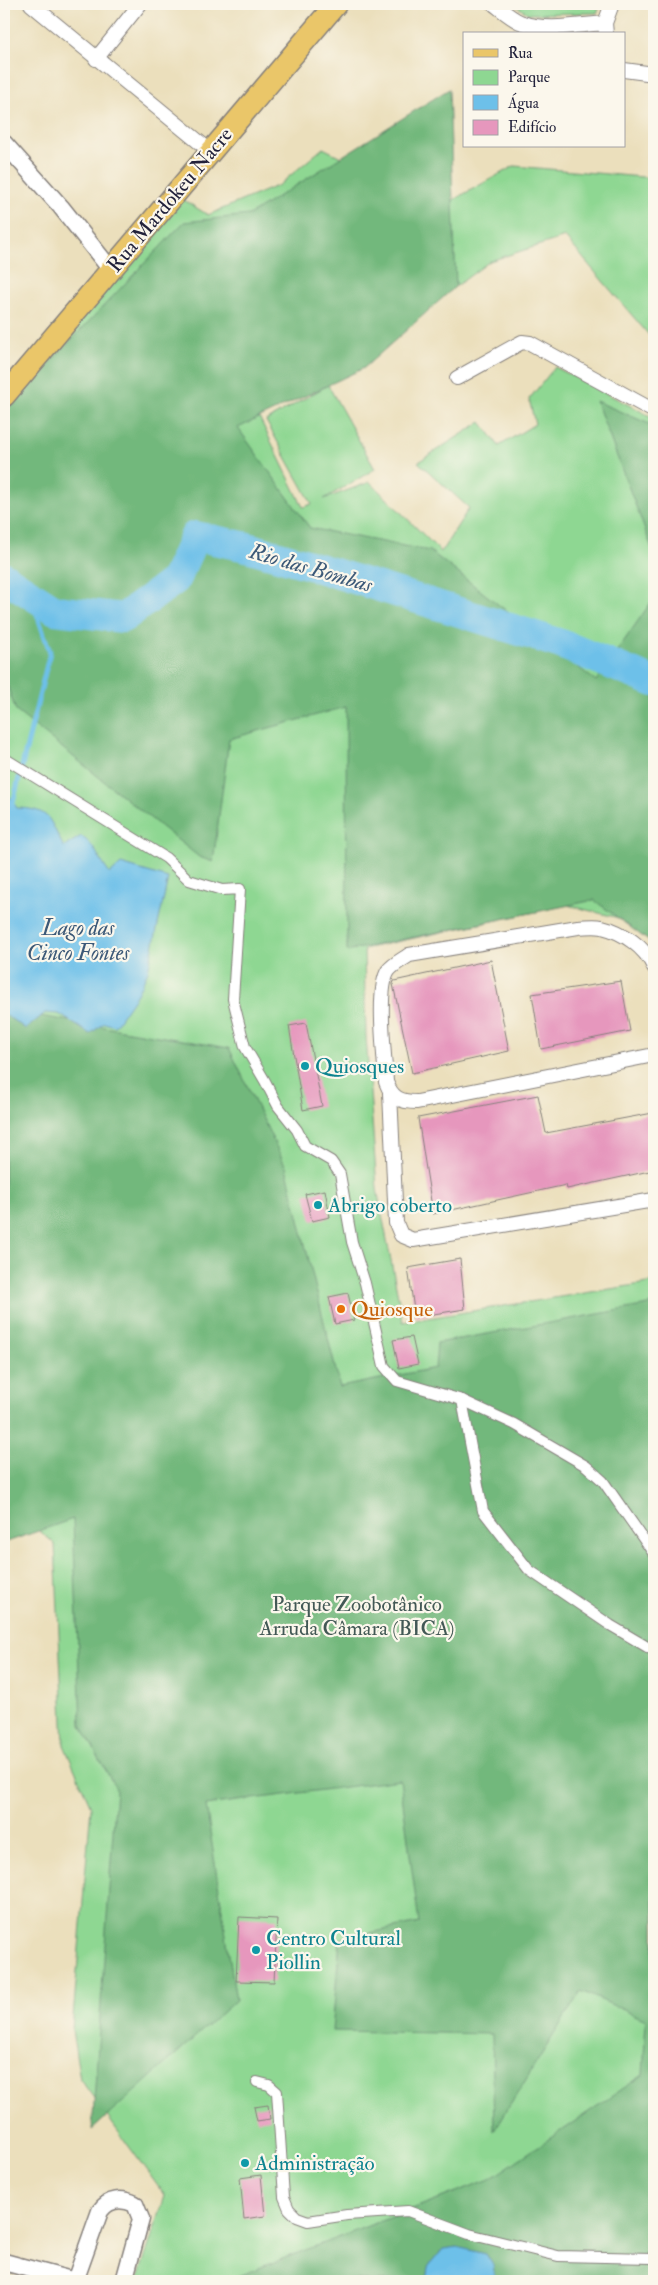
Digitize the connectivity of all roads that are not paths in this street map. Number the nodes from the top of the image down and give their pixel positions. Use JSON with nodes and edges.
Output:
{"nodes":[{"id":1,"x":31,"y":4,"type":"edge"},
{"id":2,"x":140,"y":4,"type":"edge"},
{"id":3,"x":336,"y":4,"type":"edge"},
{"id":4,"x":494,"y":4,"type":"edge"},
{"id":5,"x":612,"y":4,"type":"edge"},
{"id":6,"x":605,"y":28,"type":"edge"},
{"id":7,"x":96,"y":58,"type":"junction"},
{"id":8,"x":626,"y":70,"type":"edge"},
{"id":9,"x":654,"y":74,"type":"edge"},
{"id":10,"x":4,"y":142,"type":"edge"},
{"id":11,"x":210,"y":151,"type":"junction"},
{"id":12,"x":112,"y":271,"type":"junction"},
{"id":13,"x":458,"y":378,"type":"dead end"},
{"id":14,"x":4,"y":396,"type":"edge"},
{"id":15,"x":654,"y":411,"type":"edge"},
{"id":16,"x":8,"y":761,"type":"edge"},
{"id":17,"x":654,"y":968,"type":"edge"},
{"id":18,"x":654,"y":1055,"type":"edge"},
{"id":19,"x":390,"y":1093,"type":"junction"},
{"id":20,"x":654,"y":1200,"type":"edge"},
{"id":21,"x":462,"y":1400,"type":"junction"},
{"id":22,"x":654,"y":1554,"type":"edge"},
{"id":23,"x":654,"y":1651,"type":"edge"},
{"id":24,"x":257,"y":2082,"type":"dead end"},
{"id":25,"x":654,"y":2256,"type":"edge"},
{"id":26,"x":4,"y":2262,"type":"edge"},
{"id":27,"x":75,"y":2281,"type":"edge"},
{"id":28,"x":124,"y":2281,"type":"edge"}],
"edges":[{"from":1,"to":7,"type":"street"},
{"from":2,"to":7,"type":"street"},
{"from":3,"to":11,"type":"main road","name":"Rua Mardokeu Nacre"},
{"from":4,"to":6,"type":"street"},
{"from":5,"to":6,"type":"street"},
{"from":7,"to":11,"type":"street"},
{"from":8,"to":9,"type":"street"},
{"from":10,"to":12,"type":"street"},
{"from":11,"to":12,"type":"main road","name":"Rua Mardokeu Nacre"},
{"from":12,"to":14,"type":"main road","name":"Rua Mardokeu Nacre"},
{"from":13,"to":15,"type":"street"},
{"from":16,"to":21,"type":"street"},
{"from":17,"to":19,"type":"street"},
{"from":18,"to":19,"type":"street"},
{"from":19,"to":20,"type":"street"},
{"from":21,"to":22,"type":"street"},
{"from":21,"to":23,"type":"street"},
{"from":24,"to":25,"type":"street"},
{"from":26,"to":27,"type":"street"},
{"from":27,"to":28,"type":"street"}]}
